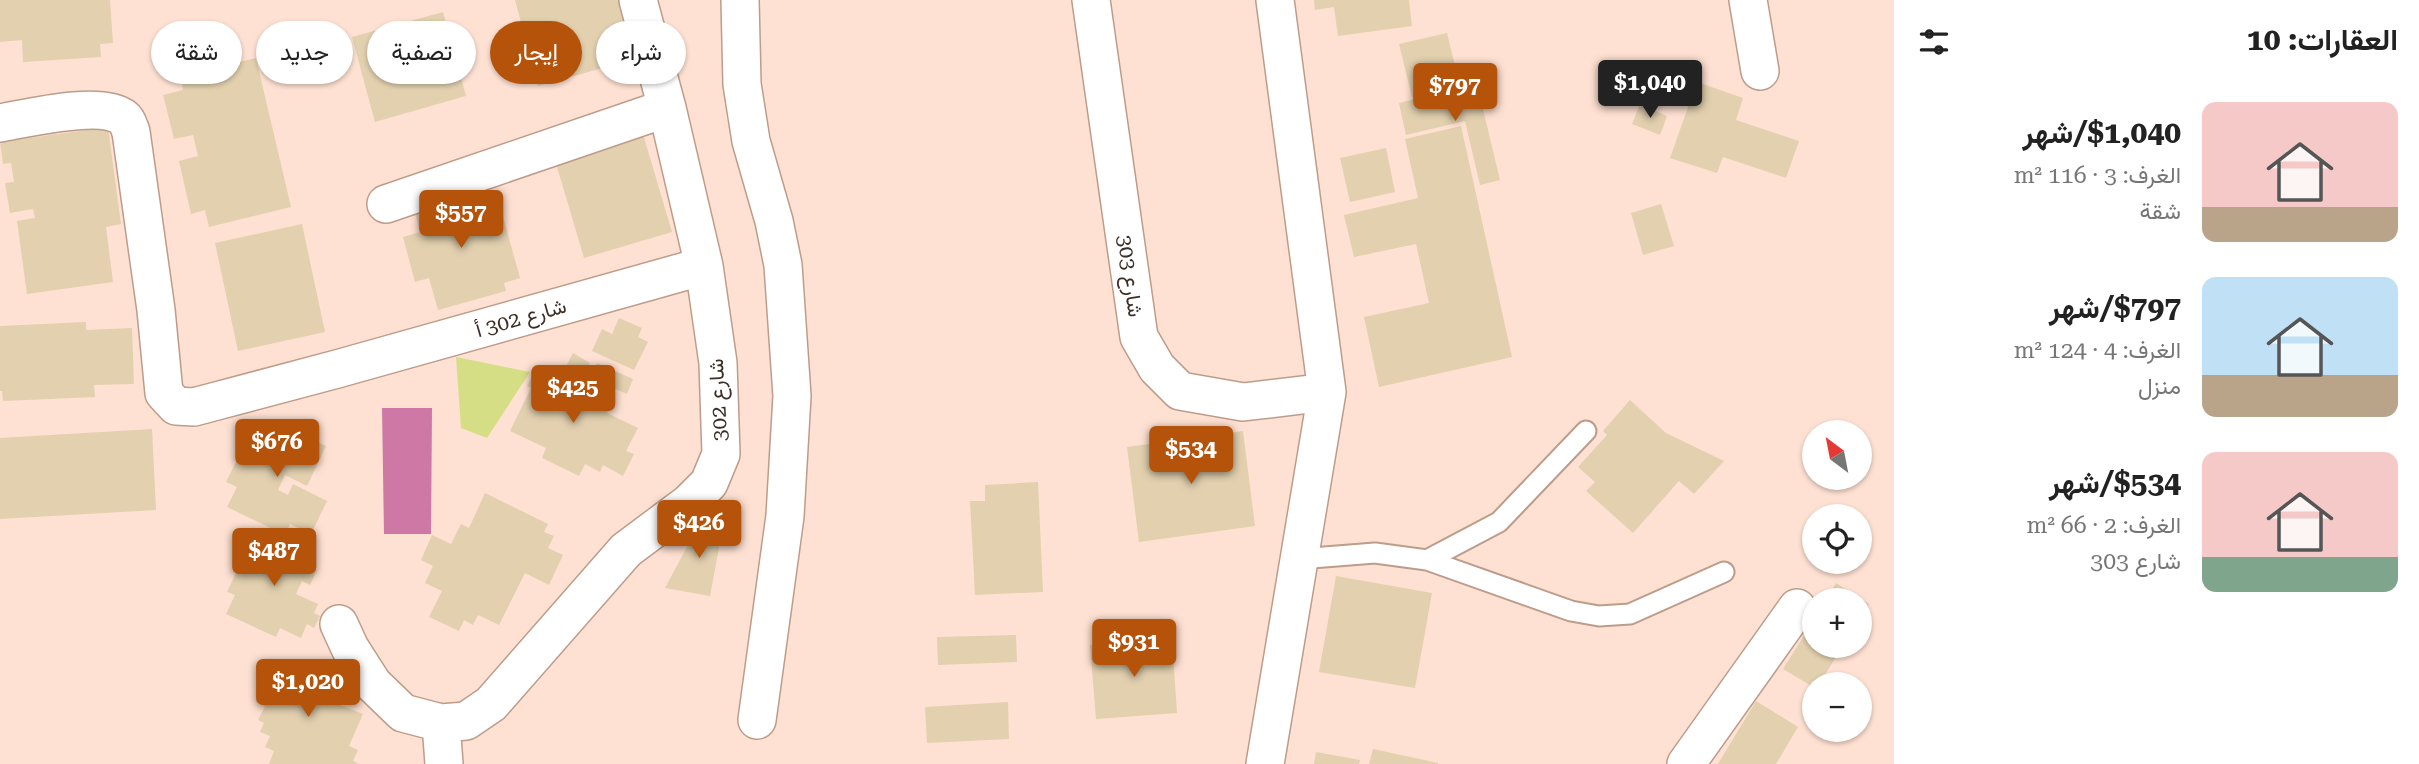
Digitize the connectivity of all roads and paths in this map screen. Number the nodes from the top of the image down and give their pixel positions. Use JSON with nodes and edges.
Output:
{"nodes":[{"id":1,"x":638,"y":0,"type":"edge"},
{"id":2,"x":740,"y":0,"type":"edge"},
{"id":3,"x":1091,"y":0,"type":"edge"},
{"id":4,"x":1275,"y":0,"type":"edge"},
{"id":5,"x":1748,"y":0,"type":"edge"},
{"id":6,"x":1760,"y":71,"type":"dead end"},
{"id":7,"x":667,"y":108,"type":"junction"},
{"id":8,"x":0,"y":123,"type":"edge"},
{"id":9,"x":386,"y":204,"type":"dead end"},
{"id":10,"x":704,"y":266,"type":"junction"},
{"id":11,"x":1327,"y":392,"type":"junction"},
{"id":12,"x":1586,"y":431,"type":"dead end"},
{"id":13,"x":1300,"y":559,"type":"junction"},
{"id":14,"x":1427,"y":560,"type":"junction"},
{"id":15,"x":1724,"y":572,"type":"dead end"},
{"id":16,"x":1797,"y":608,"type":"dead end"},
{"id":17,"x":340,"y":624,"type":"dead end"},
{"id":18,"x":757,"y":720,"type":"dead end"},
{"id":19,"x":441,"y":723,"type":"junction"},
{"id":20,"x":444,"y":764,"type":"edge"},
{"id":21,"x":1265,"y":764,"type":"edge"},
{"id":22,"x":1686,"y":764,"type":"edge"}],
"edges":[{"from":1,"to":7,"type":"street","name":"شارع 302"},
{"from":2,"to":18,"type":"street"},
{"from":3,"to":11,"type":"street","name":"شارع 303"},
{"from":4,"to":11,"type":"street"},
{"from":5,"to":6,"type":"street"},
{"from":7,"to":9,"type":"street"},
{"from":7,"to":10,"type":"street","name":"شارع 302"},
{"from":8,"to":10,"type":"street","name":"شارع 302 أ"},
{"from":10,"to":19,"type":"street","name":"شارع 302"},
{"from":11,"to":13,"type":"street"},
{"from":12,"to":14,"type":"lane"},
{"from":13,"to":14,"type":"lane"},
{"from":13,"to":21,"type":"street"},
{"from":14,"to":15,"type":"lane"},
{"from":16,"to":22,"type":"street"},
{"from":17,"to":19,"type":"street"},
{"from":19,"to":20,"type":"street"}]}
